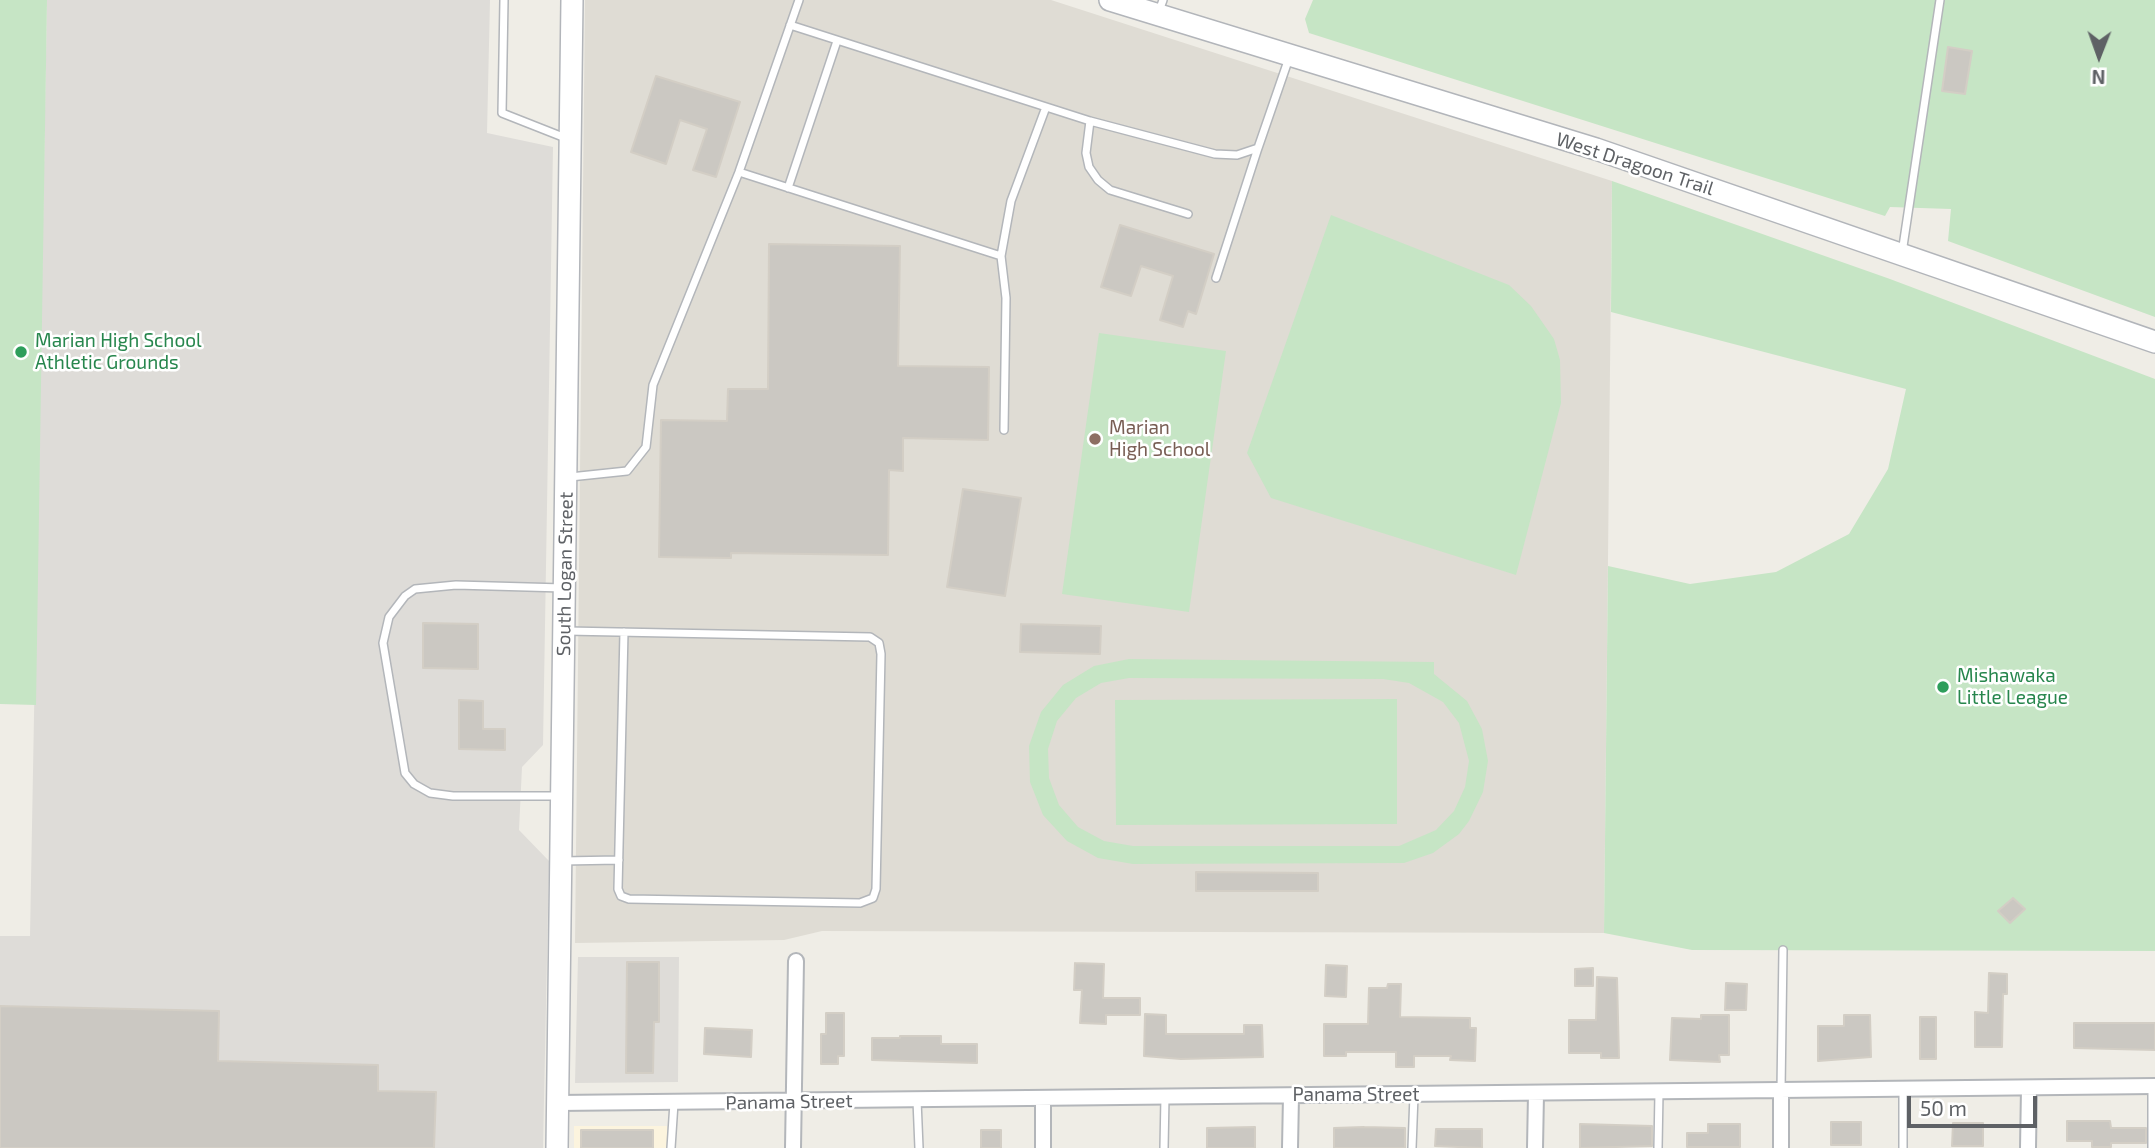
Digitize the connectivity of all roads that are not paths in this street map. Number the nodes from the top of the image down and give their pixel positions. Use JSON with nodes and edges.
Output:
{"nodes":[{"id":1,"x":504,"y":0,"type":"edge"},
{"id":2,"x":572,"y":0,"type":"edge"},
{"id":3,"x":799,"y":0,"type":"edge"},
{"id":4,"x":1110,"y":0,"type":"edge"},
{"id":5,"x":1940,"y":0,"type":"edge"},
{"id":6,"x":1161,"y":7,"type":"edge"},
{"id":7,"x":790,"y":25,"type":"junction"},
{"id":8,"x":837,"y":41,"type":"junction"},
{"id":9,"x":1290,"y":55,"type":"junction"},
{"id":10,"x":1046,"y":107,"type":"junction"},
{"id":11,"x":1090,"y":121,"type":"junction"},
{"id":12,"x":570,"y":140,"type":"junction"},
{"id":13,"x":1258,"y":148,"type":"junction"},
{"id":14,"x":739,"y":172,"type":"junction"},
{"id":15,"x":788,"y":188,"type":"junction"},
{"id":16,"x":1188,"y":214,"type":"dead end"},
{"id":17,"x":1902,"y":254,"type":"junction"},
{"id":18,"x":1001,"y":256,"type":"junction"},
{"id":19,"x":1216,"y":278,"type":"dead end"},
{"id":20,"x":2155,"y":342,"type":"edge"},
{"id":21,"x":1004,"y":430,"type":"dead end"},
{"id":22,"x":566,"y":478,"type":"junction"},
{"id":23,"x":565,"y":588,"type":"junction"},
{"id":24,"x":564,"y":631,"type":"junction"},
{"id":25,"x":624,"y":632,"type":"junction"},
{"id":26,"x":562,"y":796,"type":"junction"},
{"id":27,"x":619,"y":860,"type":"junction"},
{"id":28,"x":561,"y":861,"type":"junction"},
{"id":29,"x":1783,"y":950,"type":"dead end"},
{"id":30,"x":796,"y":961,"type":"dead end"},
{"id":31,"x":2154,"y":1086,"type":"edge"},
{"id":32,"x":2029,"y":1088,"type":"junction"},
{"id":33,"x":1903,"y":1090,"type":"junction"},
{"id":34,"x":1781,"y":1091,"type":"junction"},
{"id":35,"x":1659,"y":1092,"type":"junction"},
{"id":36,"x":1536,"y":1094,"type":"junction"},
{"id":37,"x":1414,"y":1095,"type":"junction"},
{"id":38,"x":1291,"y":1096,"type":"junction"},
{"id":39,"x":1165,"y":1097,"type":"junction"},
{"id":40,"x":1043,"y":1098,"type":"junction"},
{"id":41,"x":917,"y":1100,"type":"junction"},
{"id":42,"x":794,"y":1102,"type":"junction"},
{"id":43,"x":558,"y":1103,"type":"junction"},
{"id":44,"x":674,"y":1103,"type":"junction"},
{"id":45,"x":557,"y":1148,"type":"edge"},
{"id":46,"x":671,"y":1148,"type":"edge"},
{"id":47,"x":793,"y":1148,"type":"edge"},
{"id":48,"x":919,"y":1148,"type":"edge"},
{"id":49,"x":1043,"y":1148,"type":"edge"},
{"id":50,"x":1164,"y":1148,"type":"edge"},
{"id":51,"x":1290,"y":1148,"type":"edge"},
{"id":52,"x":1412,"y":1148,"type":"edge"},
{"id":53,"x":1535,"y":1148,"type":"edge"},
{"id":54,"x":1658,"y":1148,"type":"edge"},
{"id":55,"x":1781,"y":1148,"type":"edge"},
{"id":56,"x":1903,"y":1148,"type":"edge"},
{"id":57,"x":2028,"y":1148,"type":"edge"},
{"id":58,"x":2152,"y":1148,"type":"edge"}],
"edges":[{"from":1,"to":12,"type":"lane"},
{"from":2,"to":12,"type":"street","name":"South Logan Street"},
{"from":3,"to":7,"type":"lane"},
{"from":4,"to":6,"type":"street","name":"West Dragoon Trail"},
{"from":5,"to":17,"type":"lane"},
{"from":6,"to":9,"type":"street","name":"West Dragoon Trail"},
{"from":7,"to":8,"type":"lane"},
{"from":7,"to":14,"type":"lane"},
{"from":8,"to":10,"type":"lane"},
{"from":8,"to":15,"type":"lane"},
{"from":9,"to":13,"type":"lane"},
{"from":9,"to":17,"type":"street","name":"West Dragoon Trail"},
{"from":10,"to":11,"type":"lane"},
{"from":10,"to":18,"type":"lane"},
{"from":11,"to":13,"type":"lane"},
{"from":11,"to":16,"type":"lane"},
{"from":12,"to":22,"type":"street","name":"South Logan Street"},
{"from":13,"to":19,"type":"lane"},
{"from":14,"to":15,"type":"lane"},
{"from":14,"to":22,"type":"lane"},
{"from":15,"to":18,"type":"lane"},
{"from":17,"to":20,"type":"street","name":"West Dragoon Trail"},
{"from":18,"to":21,"type":"lane"},
{"from":22,"to":23,"type":"street","name":"South Logan Street"},
{"from":23,"to":24,"type":"street","name":"South Logan Street"},
{"from":23,"to":26,"type":"lane"},
{"from":24,"to":25,"type":"lane"},
{"from":24,"to":26,"type":"street","name":"South Logan Street"},
{"from":25,"to":27,"type":"lane"},
{"from":25,"to":27,"type":"lane"},
{"from":26,"to":28,"type":"street","name":"South Logan Street"},
{"from":27,"to":28,"type":"lane"},
{"from":28,"to":43,"type":"street","name":"South Logan Street"},
{"from":29,"to":34,"type":"lane"},
{"from":30,"to":42,"type":"street"},
{"from":31,"to":32,"type":"street","name":"Panama Street"},
{"from":31,"to":58,"type":"lane"},
{"from":32,"to":33,"type":"street","name":"Panama Street"},
{"from":32,"to":57,"type":"street"},
{"from":33,"to":34,"type":"street","name":"Panama Street"},
{"from":33,"to":56,"type":"lane"},
{"from":34,"to":35,"type":"street","name":"Panama Street"},
{"from":34,"to":55,"type":"street"},
{"from":35,"to":36,"type":"street","name":"Panama Street"},
{"from":35,"to":54,"type":"lane"},
{"from":36,"to":37,"type":"street","name":"Panama Street"},
{"from":36,"to":53,"type":"street"},
{"from":37,"to":38,"type":"street","name":"Panama Street"},
{"from":37,"to":52,"type":"lane"},
{"from":38,"to":39,"type":"street","name":"Panama Street"},
{"from":38,"to":51,"type":"street"},
{"from":39,"to":40,"type":"street","name":"Panama Street"},
{"from":39,"to":50,"type":"lane"},
{"from":40,"to":41,"type":"street","name":"Panama Street"},
{"from":40,"to":49,"type":"street"},
{"from":41,"to":42,"type":"street","name":"Panama Street"},
{"from":41,"to":48,"type":"lane"},
{"from":42,"to":44,"type":"street","name":"Panama Street"},
{"from":42,"to":47,"type":"street"},
{"from":43,"to":44,"type":"street","name":"Panama Street"},
{"from":43,"to":45,"type":"street","name":"South Logan Street"},
{"from":44,"to":46,"type":"lane"}]}
